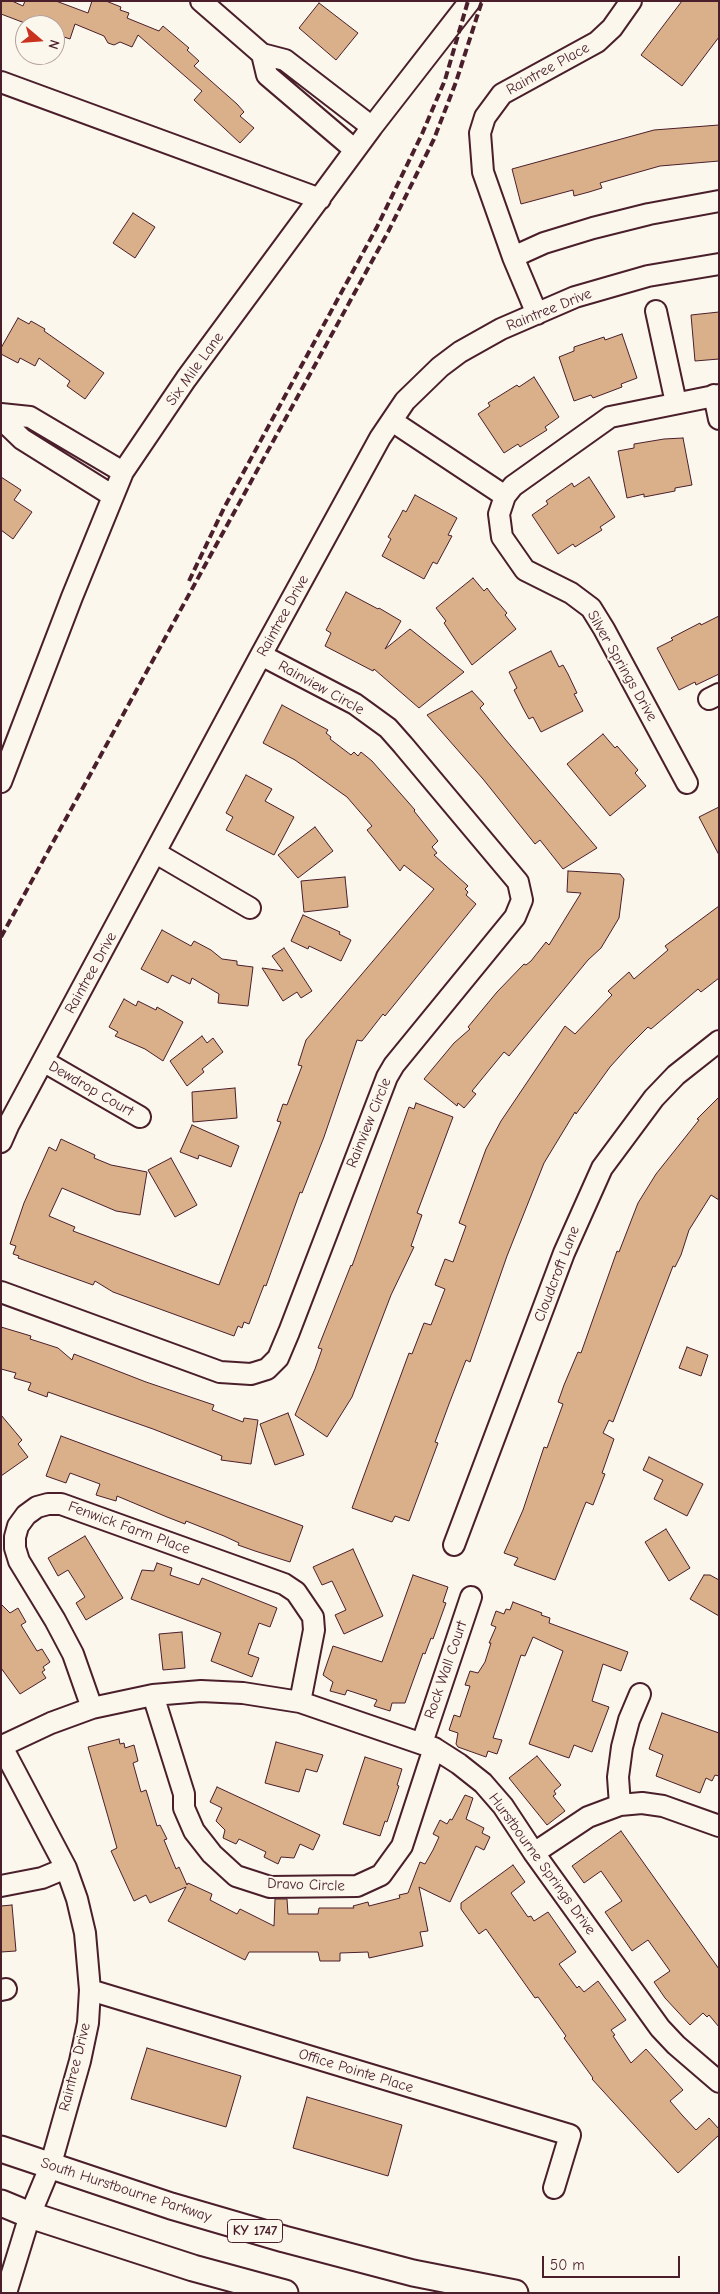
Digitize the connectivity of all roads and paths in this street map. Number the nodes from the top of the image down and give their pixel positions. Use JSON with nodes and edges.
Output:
{"nodes":[{"id":1,"x":201,"y":1,"type":"edge"},
{"id":2,"x":470,"y":1,"type":"edge"},
{"id":3,"x":631,"y":1,"type":"edge"},
{"id":4,"x":262,"y":54,"type":"junction"},
{"id":5,"x":1,"y":82,"type":"edge"},
{"id":6,"x":372,"y":127,"type":"junction"},
{"id":7,"x":355,"y":150,"type":"junction"},
{"id":8,"x":320,"y":199,"type":"junction"},
{"id":9,"x":719,"y":201,"type":"edge"},
{"id":10,"x":513,"y":257,"type":"junction"},
{"id":11,"x":719,"y":264,"type":"edge"},
{"id":12,"x":656,"y":311,"type":"dead end"},
{"id":13,"x":537,"y":314,"type":"junction"},
{"id":14,"x":717,"y":395,"type":"edge"},
{"id":15,"x":676,"y":403,"type":"junction"},
{"id":16,"x":1,"y":414,"type":"edge"},
{"id":17,"x":719,"y":419,"type":"edge"},
{"id":18,"x":1,"y":420,"type":"edge"},
{"id":19,"x":392,"y":421,"type":"junction"},
{"id":20,"x":123,"y":472,"type":"junction"},
{"id":21,"x":113,"y":496,"type":"junction"},
{"id":22,"x":505,"y":496,"type":"junction"},
{"id":23,"x":261,"y":655,"type":"junction"},
{"id":24,"x":1,"y":782,"type":"edge"},
{"id":25,"x":687,"y":784,"type":"dead end"},
{"id":26,"x":156,"y":852,"type":"junction"},
{"id":27,"x":250,"y":908,"type":"dead end"},
{"id":28,"x":719,"y":1041,"type":"edge"},
{"id":29,"x":43,"y":1061,"type":"junction"},
{"id":30,"x":140,"y":1117,"type":"dead end"},
{"id":31,"x":1,"y":1142,"type":"edge"},
{"id":32,"x":1,"y":1292,"type":"edge"},
{"id":33,"x":454,"y":1545,"type":"dead end"},
{"id":34,"x":471,"y":1597,"type":"dead end"},
{"id":35,"x":640,"y":1694,"type":"dead end"},
{"id":36,"x":153,"y":1695,"type":"junction"},
{"id":37,"x":300,"y":1702,"type":"junction"},
{"id":38,"x":92,"y":1708,"type":"junction"},
{"id":39,"x":428,"y":1745,"type":"junction"},
{"id":40,"x":2,"y":1746,"type":"edge"},
{"id":41,"x":620,"y":1805,"type":"junction"},
{"id":42,"x":719,"y":1826,"type":"edge"},
{"id":43,"x":534,"y":1853,"type":"junction"},
{"id":44,"x":66,"y":1868,"type":"junction"},
{"id":45,"x":1,"y":1886,"type":"edge"},
{"id":46,"x":90,"y":1990,"type":"junction"},
{"id":47,"x":719,"y":2082,"type":"edge"},
{"id":48,"x":1,"y":2149,"type":"edge"},
{"id":49,"x":50,"y":2167,"type":"junction"},
{"id":50,"x":554,"y":2188,"type":"dead end"},
{"id":51,"x":1,"y":2203,"type":"edge"},
{"id":52,"x":30,"y":2215,"type":"junction"},
{"id":53,"x":6,"y":2293,"type":"edge"},
{"id":54,"x":285,"y":2293,"type":"edge"},
{"id":55,"x":515,"y":2293,"type":"edge"}],
"edges":[{"from":1,"to":4,"type":"street"},
{"from":2,"to":6,"type":"street","name":"Six Mile Lane"},
{"from":3,"to":10,"type":"street","name":"Raintree Place"},
{"from":4,"to":6,"type":"street"},
{"from":4,"to":7,"type":"street"},
{"from":5,"to":8,"type":"street"},
{"from":6,"to":7,"type":"street","name":"Six Mile Lane"},
{"from":7,"to":8,"type":"street","name":"Six Mile Lane"},
{"from":8,"to":20,"type":"street","name":"Six Mile Lane"},
{"from":9,"to":10,"type":"street"},
{"from":10,"to":13,"type":"street","name":"Raintree Place"},
{"from":11,"to":13,"type":"street","name":"Raintree Drive"},
{"from":12,"to":15,"type":"street"},
{"from":13,"to":19,"type":"street","name":"Raintree Drive"},
{"from":14,"to":15,"type":"street"},
{"from":14,"to":17,"type":"street"},
{"from":15,"to":22,"type":"street"},
{"from":16,"to":20,"type":"street"},
{"from":18,"to":21,"type":"street"},
{"from":19,"to":22,"type":"street"},
{"from":19,"to":23,"type":"street","name":"Raintree Drive"},
{"from":20,"to":21,"type":"street","name":"Six Mile Lane"},
{"from":21,"to":24,"type":"street","name":"Six Mile Lane"},
{"from":22,"to":25,"type":"street","name":"Silver Springs Drive"},
{"from":23,"to":26,"type":"street","name":"Raintree Drive"},
{"from":23,"to":32,"type":"street","name":"Rainview Circle"},
{"from":26,"to":27,"type":"street"},
{"from":26,"to":29,"type":"street","name":"Raintree Drive"},
{"from":28,"to":33,"type":"street","name":"Cloudcroft Lane"},
{"from":29,"to":30,"type":"street","name":"Dewdrop Court"},
{"from":29,"to":31,"type":"street","name":"Raintree Drive"},
{"from":34,"to":39,"type":"street","name":"Rock Wall Court"},
{"from":35,"to":41,"type":"street"},
{"from":36,"to":37,"type":"street","name":"Hurstbourne Springs Drive"},
{"from":36,"to":38,"type":"street","name":"Hurstbourne Springs Drive"},
{"from":36,"to":39,"type":"street","name":"Dravo Circle"},
{"from":37,"to":38,"type":"street","name":"Fenwick Farm Place"},
{"from":37,"to":39,"type":"street","name":"Hurstbourne Springs Drive"},
{"from":38,"to":40,"type":"street","name":"Hurstbourne Springs Drive"},
{"from":39,"to":43,"type":"street","name":"Hurstbourne Springs Drive"},
{"from":40,"to":44,"type":"street","name":"Raintree Drive"},
{"from":41,"to":42,"type":"street"},
{"from":41,"to":43,"type":"street"},
{"from":43,"to":47,"type":"street","name":"Hurstbourne Springs Drive"},
{"from":44,"to":45,"type":"street"},
{"from":44,"to":46,"type":"street","name":"Raintree Drive"},
{"from":46,"to":49,"type":"street","name":"Raintree Drive"},
{"from":46,"to":50,"type":"street","name":"Office Pointe Place"},
{"from":48,"to":49,"type":"main road","name":"South Hurstbourne Parkway","number":"KY 1747"},
{"from":49,"to":52,"type":"street","name":"Raintree Drive"},
{"from":49,"to":55,"type":"main road","name":"South Hurstbourne Parkway","number":"KY 1747"},
{"from":51,"to":52,"type":"main road"},
{"from":52,"to":53,"type":"street","name":"Raintree Drive"},
{"from":52,"to":54,"type":"main road"}]}
